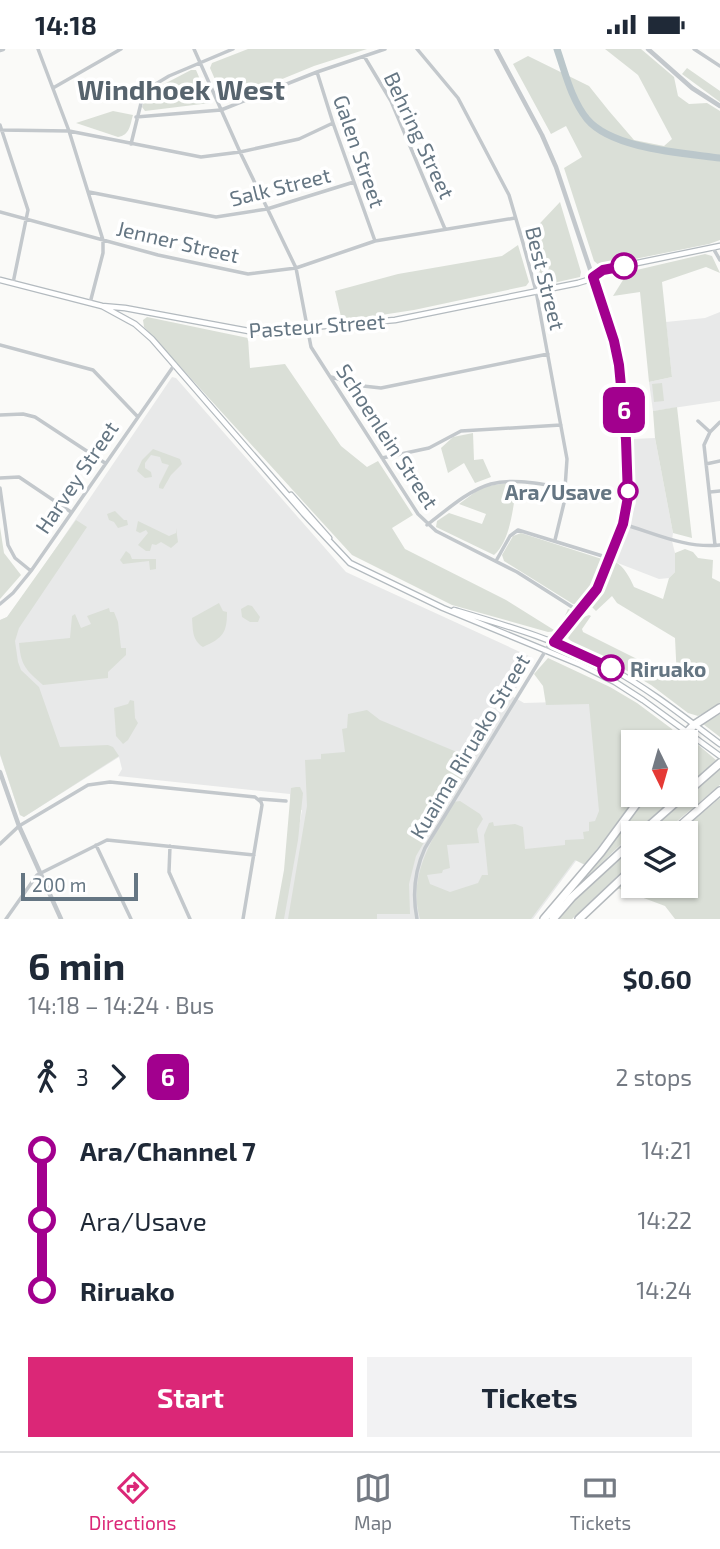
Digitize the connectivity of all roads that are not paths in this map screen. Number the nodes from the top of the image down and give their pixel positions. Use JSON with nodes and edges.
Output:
{"nodes":[{"id":1,"x":38,"y":49,"type":"edge"},
{"id":2,"x":121,"y":49,"type":"edge"},
{"id":3,"x":194,"y":49,"type":"edge"},
{"id":4,"x":233,"y":49,"type":"edge"},
{"id":5,"x":385,"y":49,"type":"edge"},
{"id":6,"x":417,"y":49,"type":"edge"},
{"id":7,"x":496,"y":49,"type":"edge"},
{"id":8,"x":648,"y":49,"type":"edge"},
{"id":9,"x":694,"y":49,"type":"edge"},
{"id":10,"x":364,"y":56,"type":"junction"},
{"id":11,"x":200,"y":62,"type":"junction"},
{"id":12,"x":720,"y":66,"type":"edge"},
{"id":13,"x":317,"y":72,"type":"junction"},
{"id":14,"x":53,"y":88,"type":"junction"},
{"id":15,"x":720,"y":106,"type":"edge"},
{"id":16,"x":221,"y":110,"type":"junction"},
{"id":17,"x":136,"y":117,"type":"junction"},
{"id":18,"x":332,"y":123,"type":"junction"},
{"id":19,"x":1,"y":128,"type":"edge"},
{"id":20,"x":69,"y":131,"type":"junction"},
{"id":21,"x":131,"y":144,"type":"junction"},
{"id":22,"x":240,"y":152,"type":"junction"},
{"id":23,"x":354,"y":182,"type":"junction"},
{"id":24,"x":89,"y":192,"type":"junction"},
{"id":25,"x":267,"y":209,"type":"junction"},
{"id":26,"x":0,"y":212,"type":"edge"},
{"id":27,"x":515,"y":218,"type":"junction"},
{"id":28,"x":28,"y":219,"type":"junction"},
{"id":29,"x":445,"y":229,"type":"junction"},
{"id":30,"x":103,"y":240,"type":"junction"},
{"id":31,"x":375,"y":241,"type":"junction"},
{"id":32,"x":720,"y":246,"type":"edge"},
{"id":33,"x":713,"y":248,"type":"junction"},
{"id":34,"x":720,"y":260,"type":"edge"},
{"id":35,"x":296,"y":268,"type":"junction"},
{"id":36,"x":593,"y":277,"type":"junction"},
{"id":37,"x":0,"y":280,"type":"edge"},
{"id":38,"x":13,"y":283,"type":"junction"},
{"id":39,"x":536,"y":291,"type":"junction"},
{"id":40,"x":90,"y":303,"type":"junction"},
{"id":41,"x":102,"y":306,"type":"junction"},
{"id":42,"x":130,"y":309,"type":"junction"},
{"id":43,"x":126,"y":318,"type":"junction"},
{"id":44,"x":308,"y":328,"type":"junction"},
{"id":45,"x":0,"y":345,"type":"edge"},
{"id":46,"x":548,"y":353,"type":"junction"},
{"id":47,"x":175,"y":364,"type":"junction"},
{"id":48,"x":331,"y":377,"type":"junction"},
{"id":49,"x":0,"y":415,"type":"edge"},
{"id":50,"x":137,"y":416,"type":"junction"},
{"id":51,"x":698,"y":421,"type":"dead end"},
{"id":52,"x":720,"y":422,"type":"edge"},
{"id":53,"x":561,"y":425,"type":"junction"},
{"id":54,"x":710,"y":432,"type":"junction"},
{"id":55,"x":382,"y":458,"type":"junction"},
{"id":56,"x":720,"y":461,"type":"edge"},
{"id":57,"x":105,"y":463,"type":"junction"},
{"id":58,"x":706,"y":464,"type":"junction"},
{"id":59,"x":264,"y":466,"type":"junction"},
{"id":60,"x":0,"y":478,"type":"edge"},
{"id":61,"x":0,"y":488,"type":"edge"},
{"id":62,"x":566,"y":488,"type":"junction"},
{"id":63,"x":720,"y":491,"type":"edge"},
{"id":64,"x":710,"y":492,"type":"junction"},
{"id":65,"x":71,"y":512,"type":"junction"},
{"id":66,"x":713,"y":521,"type":"junction"},
{"id":67,"x":720,"y":521,"type":"edge"},
{"id":68,"x":623,"y":524,"type":"junction"},
{"id":69,"x":427,"y":525,"type":"junction"},
{"id":70,"x":555,"y":540,"type":"junction"},
{"id":71,"x":718,"y":545,"type":"edge"},
{"id":72,"x":611,"y":558,"type":"junction"},
{"id":73,"x":496,"y":561,"type":"junction"},
{"id":74,"x":31,"y":571,"type":"junction"},
{"id":75,"x":0,"y":604,"type":"edge"},
{"id":76,"x":580,"y":612,"type":"junction"},
{"id":77,"x":554,"y":642,"type":"junction"},
{"id":78,"x":546,"y":650,"type":"junction"},
{"id":79,"x":720,"y":708,"type":"edge"},
{"id":80,"x":696,"y":727,"type":"junction"},
{"id":81,"x":685,"y":730,"type":"edge"},
{"id":82,"x":692,"y":730,"type":"edge"},
{"id":83,"x":698,"y":740,"type":"edge"},
{"id":84,"x":720,"y":744,"type":"edge"},
{"id":85,"x":720,"y":757,"type":"edge"},
{"id":86,"x":720,"y":763,"type":"edge"},
{"id":87,"x":0,"y":772,"type":"edge"},
{"id":88,"x":698,"y":782,"type":"edge"},
{"id":89,"x":2,"y":783,"type":"edge"},
{"id":90,"x":720,"y":791,"type":"edge"},
{"id":91,"x":259,"y":799,"type":"junction"},
{"id":92,"x":286,"y":801,"type":"dead end"},
{"id":93,"x":634,"y":807,"type":"edge"},
{"id":94,"x":671,"y":807,"type":"edge"},
{"id":95,"x":655,"y":821,"type":"edge"},
{"id":96,"x":686,"y":821,"type":"edge"},
{"id":97,"x":19,"y":826,"type":"junction"},
{"id":98,"x":0,"y":844,"type":"edge"},
{"id":99,"x":96,"y":845,"type":"junction"},
{"id":100,"x":170,"y":846,"type":"junction"},
{"id":101,"x":621,"y":852,"type":"edge"},
{"id":102,"x":254,"y":855,"type":"junction"},
{"id":103,"x":40,"y":872,"type":"junction"},
{"id":104,"x":621,"y":879,"type":"edge"},
{"id":105,"x":6,"y":919,"type":"edge"},
{"id":106,"x":61,"y":919,"type":"edge"},
{"id":107,"x":131,"y":919,"type":"edge"},
{"id":108,"x":190,"y":919,"type":"edge"},
{"id":109,"x":243,"y":919,"type":"edge"},
{"id":110,"x":417,"y":919,"type":"edge"},
{"id":111,"x":544,"y":919,"type":"edge"},
{"id":112,"x":553,"y":919,"type":"edge"},
{"id":113,"x":579,"y":919,"type":"edge"}],
"edges":[{"from":1,"to":14,"type":"street"},
{"from":2,"to":14,"type":"street"},
{"from":3,"to":11,"type":"street","name":"Schoenlein Street"},
{"from":4,"to":11,"type":"street"},
{"from":5,"to":10,"type":"street"},
{"from":6,"to":27,"type":"street","name":"Best Street"},
{"from":7,"to":36,"type":"street","name":"Kuaima Riruako Street"},
{"from":8,"to":15,"type":"street"},
{"from":9,"to":12,"type":"street"},
{"from":10,"to":13,"type":"street"},
{"from":10,"to":29,"type":"street","name":"Behring Street"},
{"from":11,"to":16,"type":"street","name":"Schoenlein Street"},
{"from":11,"to":17,"type":"street"},
{"from":13,"to":16,"type":"street"},
{"from":13,"to":18,"type":"street","name":"Galen Street"},
{"from":14,"to":20,"type":"street"},
{"from":16,"to":17,"type":"street"},
{"from":16,"to":22,"type":"street","name":"Schoenlein Street"},
{"from":17,"to":21,"type":"street"},
{"from":18,"to":22,"type":"street"},
{"from":18,"to":23,"type":"street","name":"Galen Street"},
{"from":19,"to":20,"type":"street"},
{"from":19,"to":28,"type":"street"},
{"from":20,"to":21,"type":"street"},
{"from":20,"to":24,"type":"street"},
{"from":21,"to":22,"type":"street"},
{"from":22,"to":25,"type":"street","name":"Schoenlein Street"},
{"from":23,"to":25,"type":"street","name":"Salk Street"},
{"from":23,"to":31,"type":"street","name":"Galen Street"},
{"from":24,"to":25,"type":"street","name":"Salk Street"},
{"from":24,"to":30,"type":"street"},
{"from":25,"to":35,"type":"street","name":"Schoenlein Street"},
{"from":26,"to":28,"type":"street","name":"Jenner Street"},
{"from":27,"to":29,"type":"street","name":"Jenner Street"},
{"from":27,"to":39,"type":"street","name":"Best Street"},
{"from":28,"to":30,"type":"street","name":"Jenner Street"},
{"from":28,"to":38,"type":"street"},
{"from":29,"to":31,"type":"street","name":"Jenner Street"},
{"from":30,"to":35,"type":"street","name":"Jenner Street"},
{"from":30,"to":40,"type":"street"},
{"from":31,"to":35,"type":"street","name":"Jenner Street"},
{"from":32,"to":33,"type":"main road","name":"Pasteur Street"},
{"from":33,"to":34,"type":"street"},
{"from":33,"to":36,"type":"main road","name":"Pasteur Street"},
{"from":35,"to":44,"type":"street","name":"Schoenlein Street"},
{"from":36,"to":39,"type":"main road","name":"Pasteur Street"},
{"from":36,"to":68,"type":"street","name":"Kuaima Riruako Street"},
{"from":37,"to":38,"type":"main road","name":"Pasteur Street"},
{"from":38,"to":40,"type":"main road","name":"Pasteur Street"},
{"from":39,"to":44,"type":"main road","name":"Pasteur Street"},
{"from":39,"to":46,"type":"street","name":"Best Street"},
{"from":40,"to":41,"type":"main road","name":"Pasteur Street"},
{"from":41,"to":42,"type":"main road","name":"Pasteur Street"},
{"from":41,"to":43,"type":"main road"},
{"from":42,"to":43,"type":"main road"},
{"from":42,"to":44,"type":"main road","name":"Pasteur Street"},
{"from":43,"to":47,"type":"main road"},
{"from":44,"to":48,"type":"street","name":"Schoenlein Street"},
{"from":45,"to":50,"type":"street"},
{"from":46,"to":48,"type":"street"},
{"from":46,"to":53,"type":"street","name":"Best Street"},
{"from":47,"to":50,"type":"street","name":"Harvey Street"},
{"from":47,"to":59,"type":"main road"},
{"from":48,"to":55,"type":"street","name":"Schoenlein Street"},
{"from":49,"to":57,"type":"street"},
{"from":50,"to":57,"type":"street","name":"Harvey Street"},
{"from":51,"to":54,"type":"street"},
{"from":52,"to":54,"type":"street"},
{"from":53,"to":55,"type":"street"},
{"from":53,"to":62,"type":"street","name":"Best Street"},
{"from":54,"to":58,"type":"street"},
{"from":55,"to":69,"type":"street","name":"Schoenlein Street"},
{"from":56,"to":58,"type":"street"},
{"from":57,"to":65,"type":"street","name":"Harvey Street"},
{"from":58,"to":64,"type":"street"},
{"from":59,"to":77,"type":"main road"},
{"from":59,"to":78,"type":"main road"},
{"from":60,"to":65,"type":"street"},
{"from":61,"to":74,"type":"street"},
{"from":62,"to":69,"type":"street"},
{"from":62,"to":70,"type":"street","name":"Best Street"},
{"from":63,"to":64,"type":"street"},
{"from":64,"to":66,"type":"street"},
{"from":65,"to":74,"type":"street","name":"Harvey Street"},
{"from":66,"to":67,"type":"street"},
{"from":66,"to":71,"type":"street"},
{"from":68,"to":71,"type":"street"},
{"from":68,"to":72,"type":"street","name":"Kuaima Riruako Street"},
{"from":69,"to":73,"type":"street","name":"Schoenlein Street"},
{"from":70,"to":72,"type":"street"},
{"from":70,"to":73,"type":"street"},
{"from":72,"to":76,"type":"street","name":"Kuaima Riruako Street"},
{"from":73,"to":76,"type":"street","name":"Schoenlein Street"},
{"from":74,"to":75,"type":"street","name":"Harvey Street"},
{"from":76,"to":77,"type":"street","name":"Kuaima Riruako Street"},
{"from":77,"to":78,"type":"street","name":"Kuaima Riruako Street"},
{"from":77,"to":80,"type":"main road"},
{"from":78,"to":81,"type":"main road"},
{"from":78,"to":110,"type":"street","name":"Kuaima Riruako Street"},
{"from":79,"to":80,"type":"highway"},
{"from":80,"to":82,"type":"highway"},
{"from":80,"to":84,"type":"main road"},
{"from":83,"to":85,"type":"main road"},
{"from":86,"to":88,"type":"highway"},
{"from":87,"to":89,"type":"street"},
{"from":89,"to":97,"type":"street"},
{"from":90,"to":96,"type":"highway"},
{"from":91,"to":92,"type":"street"},
{"from":91,"to":97,"type":"street"},
{"from":91,"to":102,"type":"street"},
{"from":93,"to":111,"type":"highway"},
{"from":94,"to":95,"type":"highway"},
{"from":97,"to":98,"type":"street"},
{"from":97,"to":103,"type":"street"},
{"from":99,"to":100,"type":"street"},
{"from":99,"to":103,"type":"street"},
{"from":99,"to":107,"type":"street"},
{"from":100,"to":102,"type":"street"},
{"from":100,"to":108,"type":"street"},
{"from":101,"to":112,"type":"highway"},
{"from":102,"to":109,"type":"street"},
{"from":103,"to":105,"type":"street"},
{"from":103,"to":106,"type":"street"},
{"from":104,"to":113,"type":"highway"}]}
